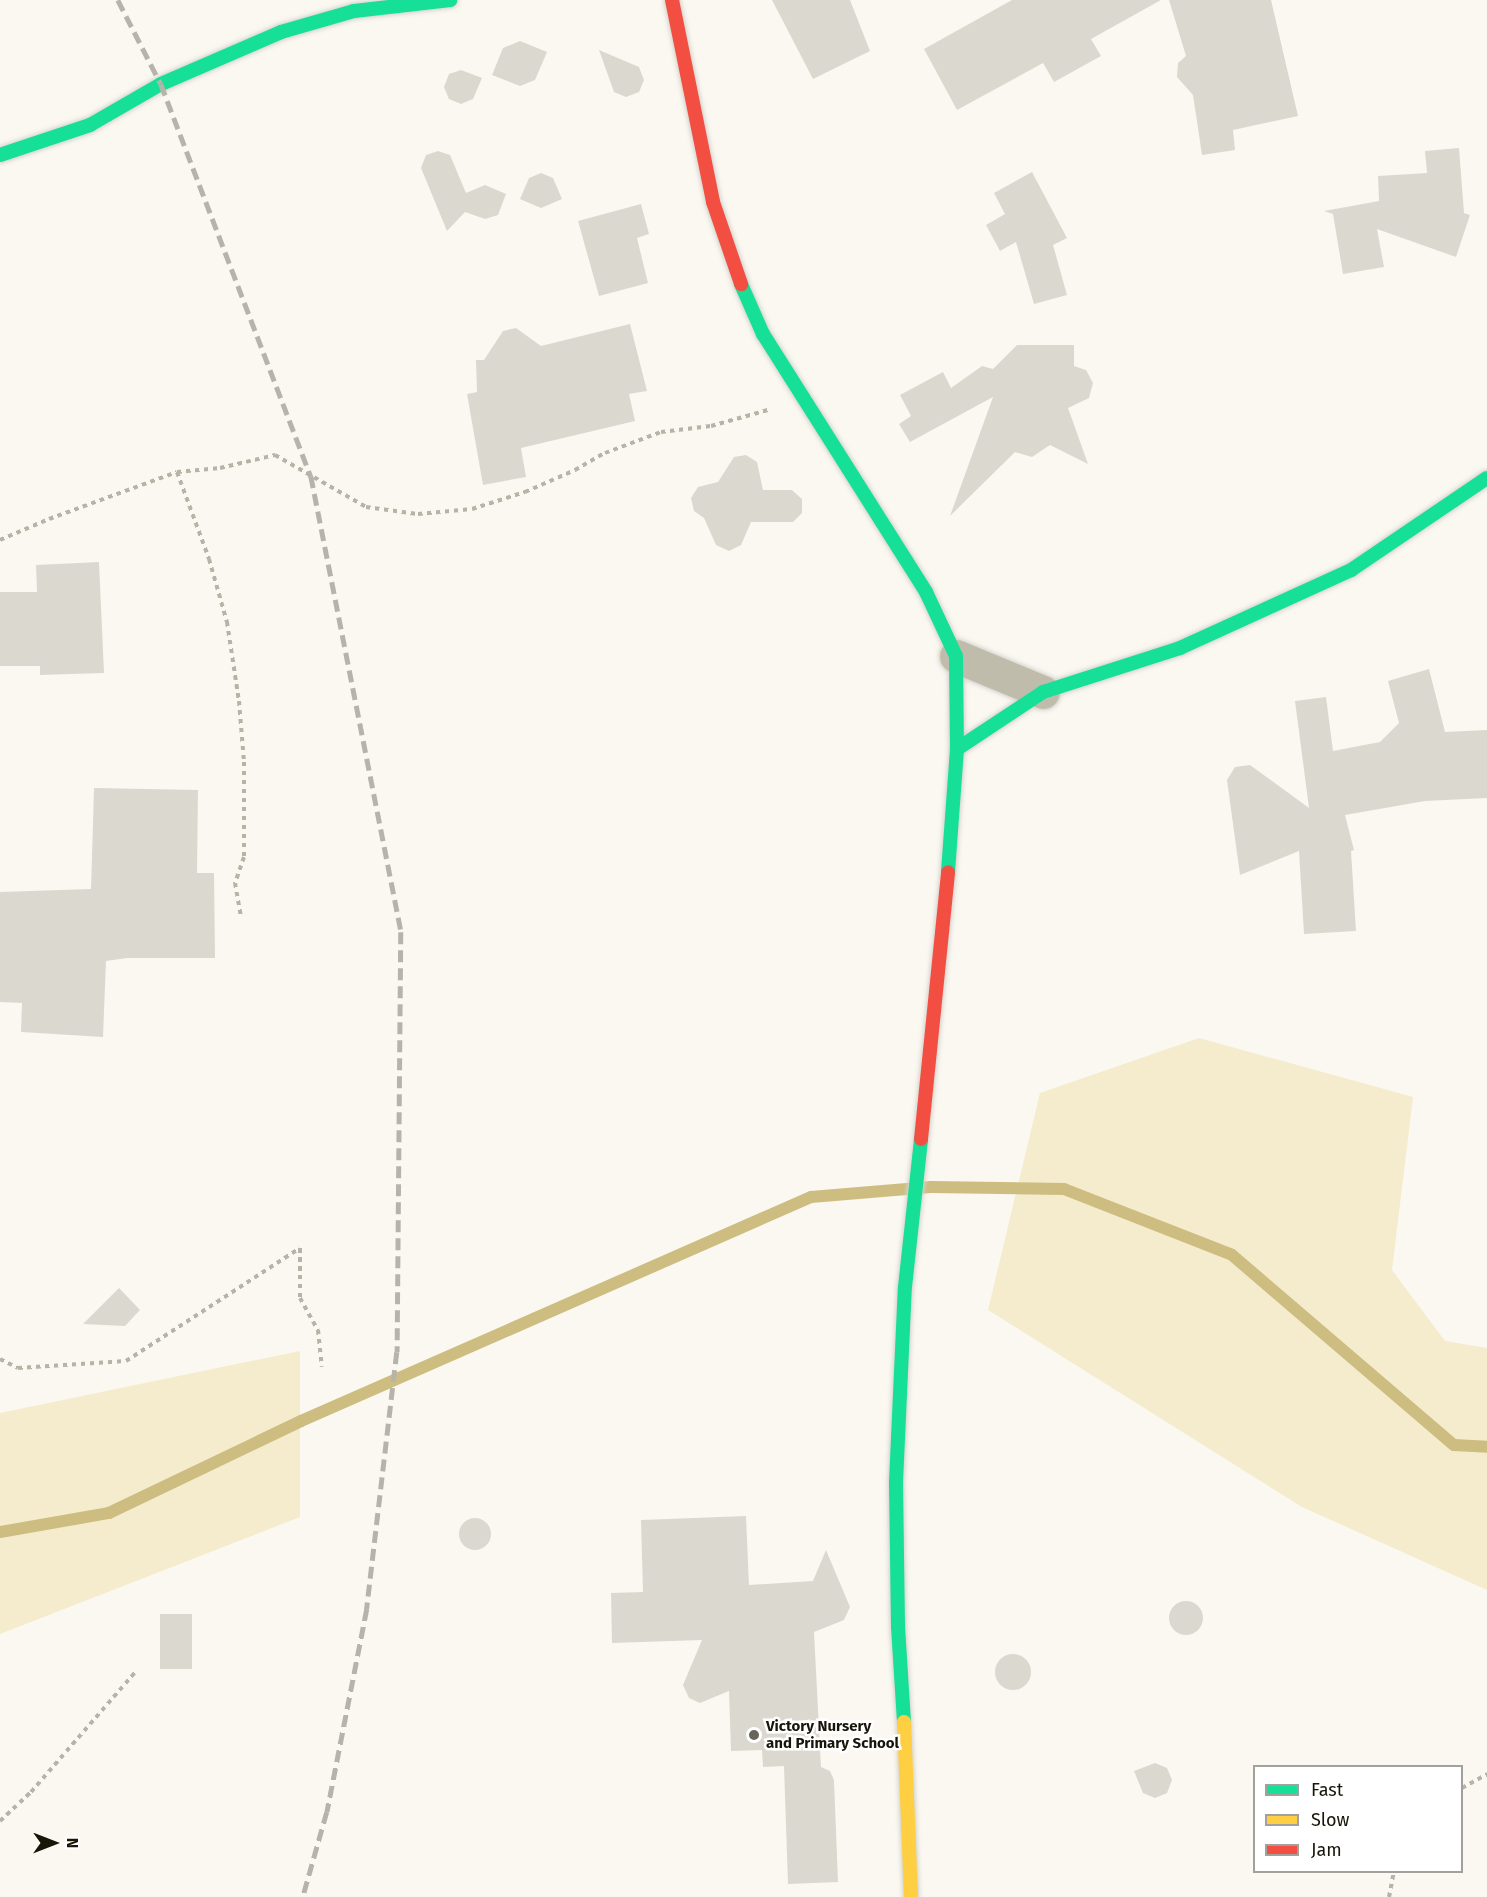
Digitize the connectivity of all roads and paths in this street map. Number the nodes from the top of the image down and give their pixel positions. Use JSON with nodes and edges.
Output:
{"nodes":[{"id":1,"x":450,"y":0,"type":"edge"},
{"id":2,"x":672,"y":0,"type":"edge"},
{"id":3,"x":0,"y":155,"type":"edge"},
{"id":4,"x":802,"y":398,"type":"junction"},
{"id":5,"x":177,"y":472,"type":"junction"},
{"id":6,"x":1487,"y":478,"type":"edge"},
{"id":7,"x":0,"y":540,"type":"edge"},
{"id":8,"x":956,"y":656,"type":"junction"},
{"id":9,"x":1042,"y":692,"type":"junction"},
{"id":10,"x":957,"y":749,"type":"junction"},
{"id":11,"x":241,"y":916,"type":"dead end"},
{"id":12,"x":0,"y":1359,"type":"edge"},
{"id":13,"x":322,"y":1367,"type":"dead end"},
{"id":14,"x":136,"y":1671,"type":"dead end"},
{"id":15,"x":1487,"y":1774,"type":"edge"},
{"id":16,"x":1463,"y":1787,"type":"edge"},
{"id":17,"x":0,"y":1821,"type":"edge"},
{"id":18,"x":1394,"y":1873,"type":"edge"},
{"id":19,"x":911,"y":1897,"type":"edge"},
{"id":20,"x":1389,"y":1897,"type":"edge"}],
"edges":[{"from":1,"to":3,"type":"street"},
{"from":2,"to":4,"type":"street"},
{"from":4,"to":5,"type":"path"},
{"from":4,"to":8,"type":"street"},
{"from":5,"to":7,"type":"path"},
{"from":5,"to":11,"type":"path"},
{"from":6,"to":9,"type":"street"},
{"from":8,"to":9,"type":"street"},
{"from":8,"to":10,"type":"street"},
{"from":9,"to":10,"type":"street"},
{"from":10,"to":19,"type":"street"},
{"from":12,"to":13,"type":"path"},
{"from":14,"to":17,"type":"path"},
{"from":15,"to":16,"type":"path"},
{"from":18,"to":20,"type":"path"}]}
